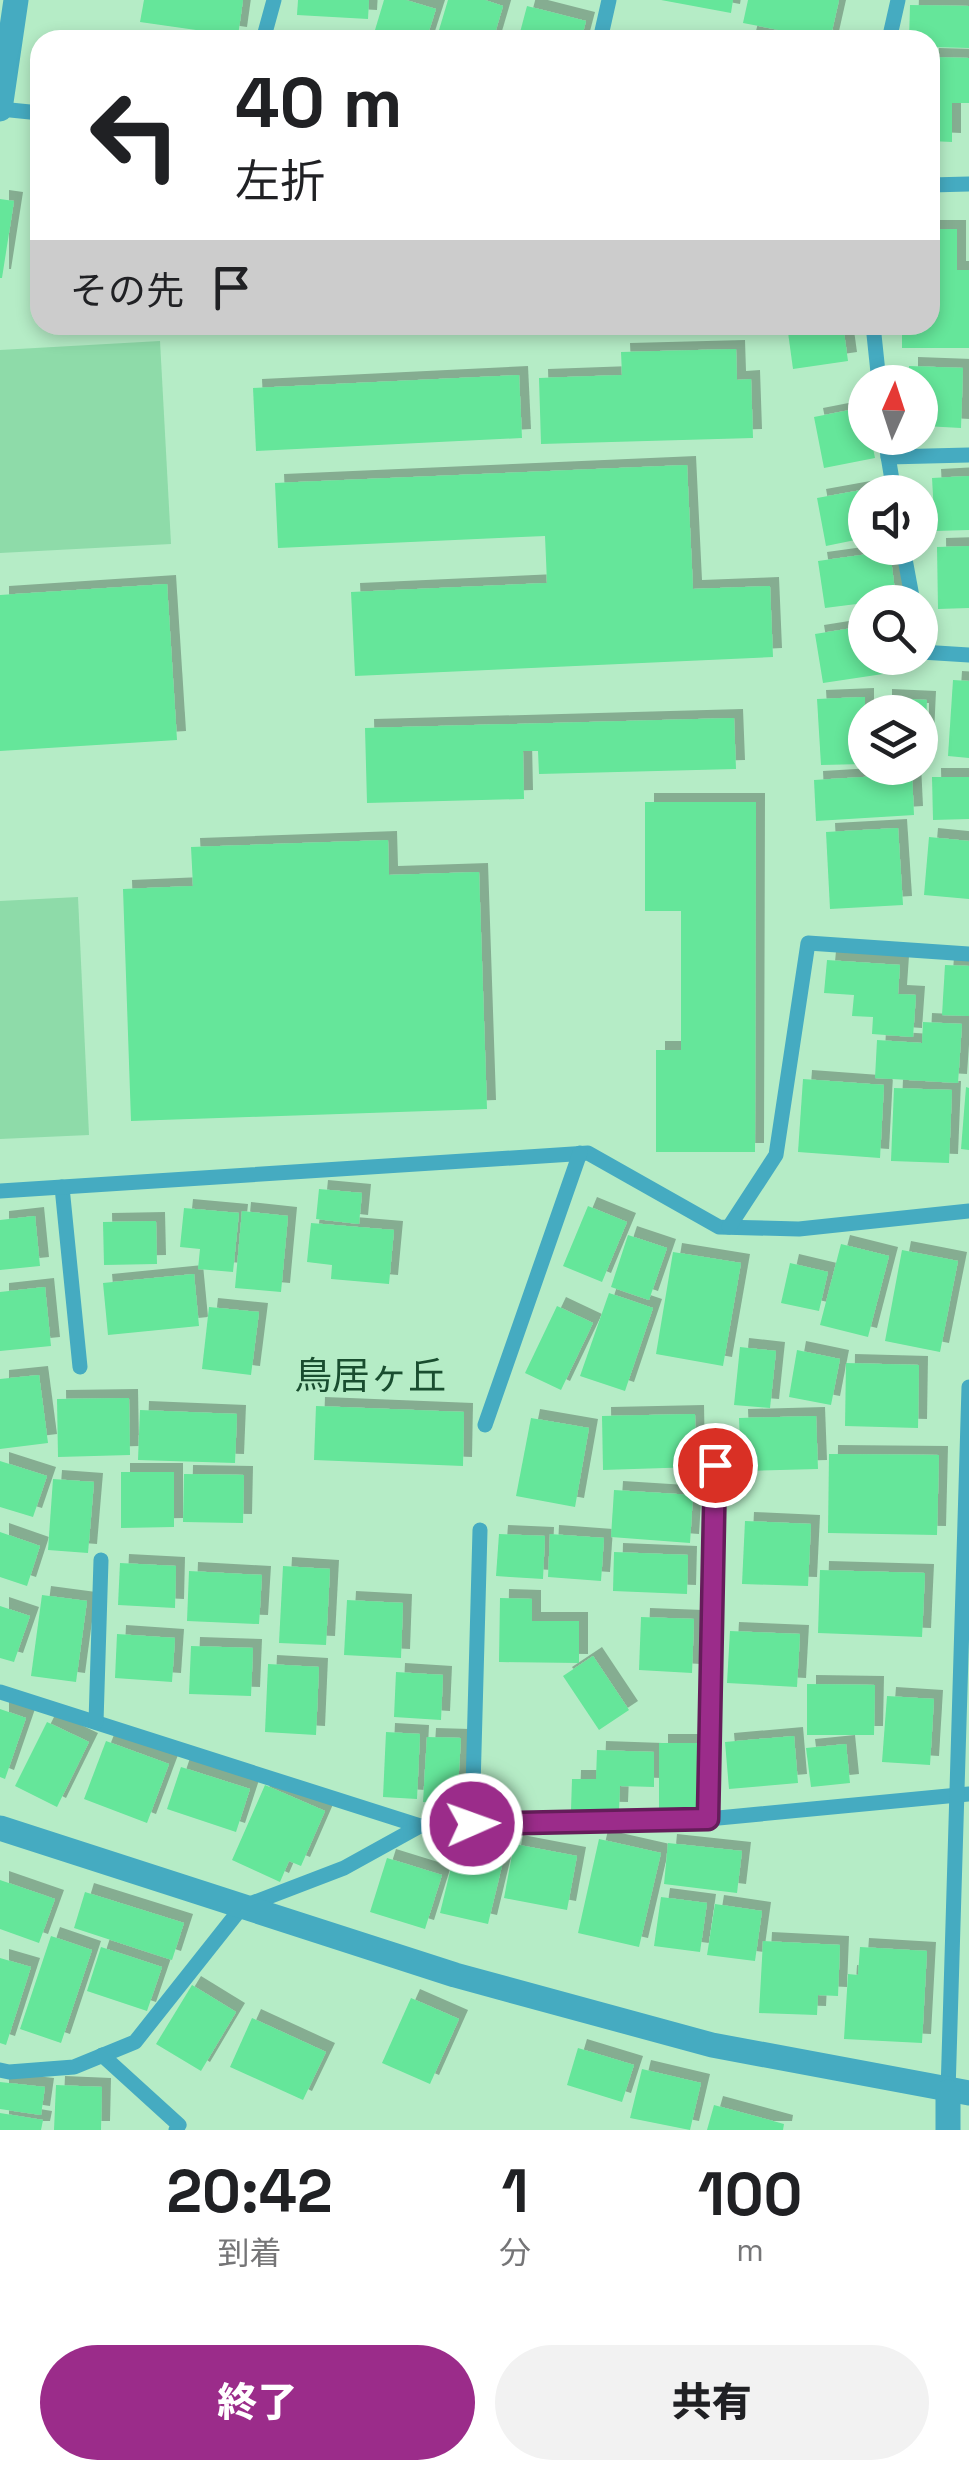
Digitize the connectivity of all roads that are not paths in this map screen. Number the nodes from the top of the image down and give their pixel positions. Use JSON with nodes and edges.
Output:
{"nodes":[{"id":1,"x":16,"y":0,"type":"edge"},
{"id":2,"x":274,"y":0,"type":"edge"},
{"id":3,"x":609,"y":0,"type":"edge"},
{"id":4,"x":898,"y":0,"type":"edge"},
{"id":5,"x":266,"y":30,"type":"edge"},
{"id":6,"x":602,"y":30,"type":"edge"},
{"id":7,"x":891,"y":30,"type":"edge"},
{"id":8,"x":0,"y":109,"type":"edge"},
{"id":9,"x":30,"y":112,"type":"edge"},
{"id":10,"x":940,"y":184,"type":"edge"},
{"id":11,"x":969,"y":184,"type":"edge"},
{"id":12,"x":874,"y":335,"type":"edge"},
{"id":13,"x":877,"y":365,"type":"edge"},
{"id":14,"x":969,"y":455,"type":"edge"},
{"id":15,"x":888,"y":457,"type":"joint"},
{"id":16,"x":891,"y":475,"type":"edge"},
{"id":17,"x":938,"y":653,"type":"edge"},
{"id":18,"x":969,"y":656,"type":"edge"},
{"id":19,"x":969,"y":954,"type":"edge"},
{"id":20,"x":580,"y":1154,"type":"junction"},
{"id":21,"x":62,"y":1187,"type":"junction"},
{"id":22,"x":0,"y":1191,"type":"edge"},
{"id":23,"x":969,"y":1211,"type":"edge"},
{"id":24,"x":729,"y":1227,"type":"junction"},
{"id":25,"x":80,"y":1366,"type":"dead end"},
{"id":26,"x":969,"y":1387,"type":"edge"},
{"id":27,"x":485,"y":1426,"type":"dead end"},
{"id":28,"x":715,"y":1465,"type":"dead end"},
{"id":29,"x":968,"y":1506,"type":"edge"},
{"id":30,"x":480,"y":1530,"type":"dead end"},
{"id":31,"x":101,"y":1560,"type":"dead end"},
{"id":32,"x":0,"y":1692,"type":"edge"},
{"id":33,"x":96,"y":1722,"type":"junction"},
{"id":34,"x":964,"y":1794,"type":"edge"},
{"id":35,"x":708,"y":1819,"type":"junction"},
{"id":36,"x":472,"y":1824,"type":"junction"},
{"id":37,"x":420,"y":1826,"type":"junction"},
{"id":38,"x":0,"y":1828,"type":"edge"},
{"id":39,"x":242,"y":1907,"type":"junction"},
{"id":40,"x":102,"y":2055,"type":"junction"},
{"id":41,"x":0,"y":2070,"type":"edge"},
{"id":42,"x":959,"y":2092,"type":"edge"},
{"id":43,"x":176,"y":2130,"type":"edge"},
{"id":44,"x":948,"y":2130,"type":"edge"}],
"edges":[{"from":1,"to":8,"type":"street"},
{"from":2,"to":5,"type":"lane"},
{"from":3,"to":6,"type":"lane"},
{"from":4,"to":7,"type":"lane"},
{"from":8,"to":9,"type":"lane"},
{"from":10,"to":11,"type":"lane"},
{"from":12,"to":13,"type":"lane"},
{"from":14,"to":15,"type":"lane"},
{"from":15,"to":16,"type":"lane"},
{"from":17,"to":18,"type":"lane"},
{"from":19,"to":24,"type":"lane"},
{"from":20,"to":21,"type":"lane"},
{"from":20,"to":24,"type":"lane"},
{"from":20,"to":27,"type":"lane"},
{"from":21,"to":22,"type":"lane"},
{"from":21,"to":25,"type":"lane"},
{"from":23,"to":24,"type":"lane"},
{"from":26,"to":29,"type":"lane"},
{"from":28,"to":35,"type":"lane"},
{"from":29,"to":34,"type":"lane"},
{"from":30,"to":36,"type":"lane"},
{"from":31,"to":33,"type":"lane"},
{"from":32,"to":33,"type":"lane"},
{"from":33,"to":37,"type":"lane"},
{"from":34,"to":35,"type":"lane"},
{"from":34,"to":42,"type":"lane"},
{"from":35,"to":36,"type":"lane"},
{"from":36,"to":37,"type":"lane"},
{"from":37,"to":39,"type":"lane"},
{"from":38,"to":39,"type":"street"},
{"from":39,"to":40,"type":"lane"},
{"from":39,"to":42,"type":"street"},
{"from":40,"to":41,"type":"lane"},
{"from":40,"to":43,"type":"lane"},
{"from":42,"to":44,"type":"street"}]}
